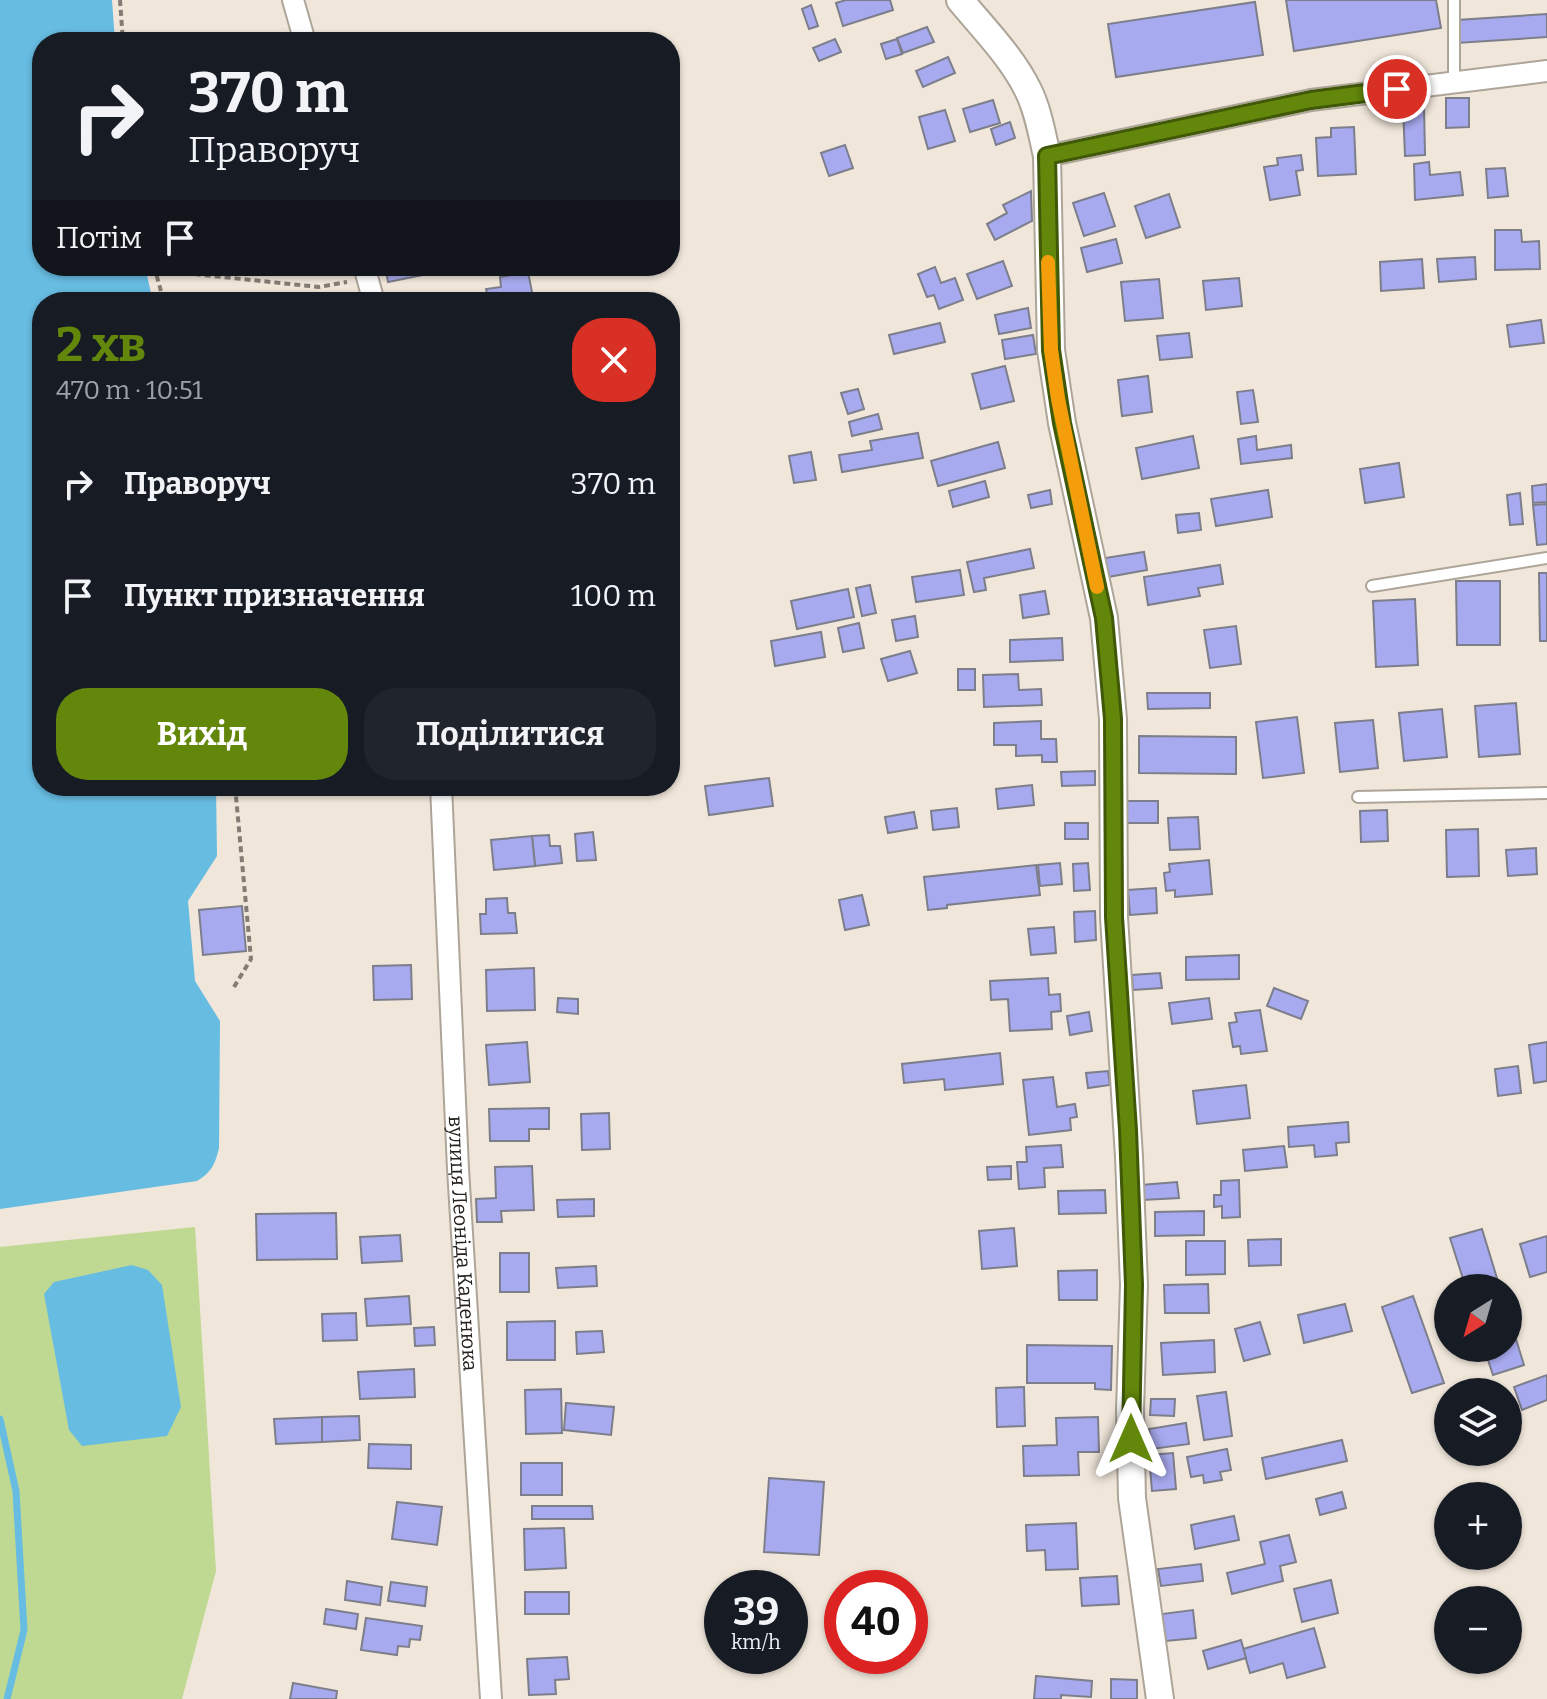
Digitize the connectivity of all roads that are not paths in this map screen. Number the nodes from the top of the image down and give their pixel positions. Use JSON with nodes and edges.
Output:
{"nodes":[{"id":1,"x":293,"y":0,"type":"edge"},
{"id":2,"x":960,"y":0,"type":"edge"},
{"id":3,"x":1454,"y":0,"type":"edge"},
{"id":4,"x":302,"y":32,"type":"edge"},
{"id":5,"x":1547,"y":71,"type":"edge"},
{"id":6,"x":1454,"y":82,"type":"junction"},
{"id":7,"x":1047,"y":156,"type":"junction"},
{"id":8,"x":1547,"y":558,"type":"edge"},
{"id":9,"x":1372,"y":586,"type":"dead end"},
{"id":10,"x":1547,"y":793,"type":"edge"},
{"id":11,"x":441,"y":796,"type":"edge"},
{"id":12,"x":1358,"y":797,"type":"dead end"},
{"id":13,"x":491,"y":1699,"type":"edge"},
{"id":14,"x":1160,"y":1699,"type":"edge"}],
"edges":[{"from":1,"to":4,"type":"street"},
{"from":2,"to":7,"type":"street"},
{"from":3,"to":6,"type":"lane"},
{"from":5,"to":6,"type":"street"},
{"from":6,"to":7,"type":"street"},
{"from":7,"to":14,"type":"street"},
{"from":8,"to":9,"type":"lane"},
{"from":10,"to":12,"type":"lane"},
{"from":11,"to":13,"type":"street","name":"вулиця Леоніда Каденюка"}]}
